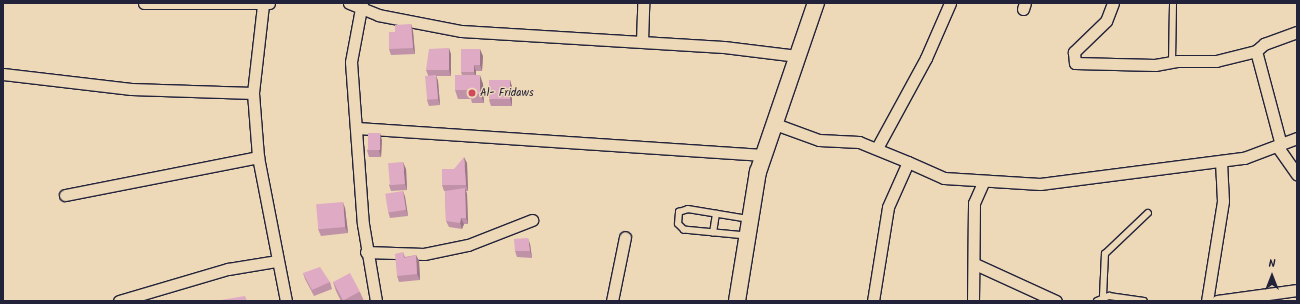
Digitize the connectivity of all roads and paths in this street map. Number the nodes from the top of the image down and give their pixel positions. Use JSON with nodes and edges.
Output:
{"nodes":[{"id":1,"x":144,"y":3,"type":"edge"},
{"id":2,"x":349,"y":3,"type":"edge"},
{"id":3,"x":643,"y":3,"type":"edge"},
{"id":4,"x":816,"y":3,"type":"edge"},
{"id":5,"x":950,"y":3,"type":"edge"},
{"id":6,"x":1113,"y":3,"type":"edge"},
{"id":7,"x":1173,"y":3,"type":"edge"},
{"id":8,"x":266,"y":4,"type":"edge"},
{"id":9,"x":361,"y":6,"type":"edge"},
{"id":10,"x":1297,"y":32,"type":"edge"},
{"id":11,"x":642,"y":41,"type":"junction"},
{"id":12,"x":1256,"y":51,"type":"junction"},
{"id":13,"x":797,"y":56,"type":"junction"},
{"id":14,"x":1172,"y":62,"type":"junction"},
{"id":15,"x":3,"y":74,"type":"edge"},
{"id":16,"x":253,"y":93,"type":"junction"},
{"id":17,"x":775,"y":124,"type":"junction"},
{"id":18,"x":357,"y":128,"type":"junction"},
{"id":19,"x":1297,"y":138,"type":"edge"},
{"id":20,"x":1279,"y":146,"type":"junction"},
{"id":21,"x":877,"y":148,"type":"junction"},
{"id":22,"x":763,"y":155,"type":"junction"},
{"id":23,"x":258,"y":157,"type":"junction"},
{"id":24,"x":1221,"y":161,"type":"junction"},
{"id":25,"x":908,"y":162,"type":"junction"},
{"id":26,"x":1297,"y":175,"type":"edge"},
{"id":27,"x":984,"y":181,"type":"junction"},
{"id":28,"x":65,"y":195,"type":"dead end"},
{"id":29,"x":1148,"y":213,"type":"dead end"},
{"id":30,"x":716,"y":214,"type":"junction"},
{"id":31,"x":749,"y":219,"type":"junction"},
{"id":32,"x":532,"y":220,"type":"dead end"},
{"id":33,"x":713,"y":233,"type":"junction"},
{"id":34,"x":746,"y":236,"type":"junction"},
{"id":35,"x":625,"y":237,"type":"dead end"},
{"id":36,"x":366,"y":252,"type":"junction"},
{"id":37,"x":277,"y":261,"type":"junction"},
{"id":38,"x":975,"y":264,"type":"junction"},
{"id":39,"x":1297,"y":290,"type":"edge"},
{"id":40,"x":1103,"y":296,"type":"junction"},
{"id":41,"x":119,"y":301,"type":"edge"},
{"id":42,"x":286,"y":301,"type":"edge"},
{"id":43,"x":376,"y":301,"type":"edge"},
{"id":44,"x":612,"y":301,"type":"edge"},
{"id":45,"x":737,"y":301,"type":"edge"},
{"id":46,"x":873,"y":301,"type":"edge"},
{"id":47,"x":973,"y":301,"type":"edge"},
{"id":48,"x":1056,"y":301,"type":"edge"},
{"id":49,"x":1097,"y":301,"type":"edge"},
{"id":50,"x":1144,"y":301,"type":"edge"},
{"id":51,"x":1207,"y":301,"type":"edge"},
{"id":52,"x":1217,"y":301,"type":"edge"}],
"edges":[{"from":1,"to":8,"type":"street"},
{"from":2,"to":9,"type":"street"},
{"from":3,"to":11,"type":"street"},
{"from":4,"to":13,"type":"street"},
{"from":5,"to":21,"type":"street"},
{"from":6,"to":14,"type":"street"},
{"from":7,"to":14,"type":"lane"},
{"from":8,"to":16,"type":"street"},
{"from":9,"to":11,"type":"street"},
{"from":9,"to":18,"type":"street"},
{"from":10,"to":12,"type":"street"},
{"from":11,"to":13,"type":"street"},
{"from":12,"to":14,"type":"street"},
{"from":12,"to":20,"type":"street"},
{"from":13,"to":17,"type":"street"},
{"from":15,"to":16,"type":"street"},
{"from":16,"to":23,"type":"street"},
{"from":17,"to":21,"type":"street"},
{"from":17,"to":22,"type":"street"},
{"from":18,"to":22,"type":"street"},
{"from":18,"to":36,"type":"street"},
{"from":19,"to":20,"type":"street"},
{"from":20,"to":24,"type":"street"},
{"from":20,"to":26,"type":"street"},
{"from":21,"to":25,"type":"street"},
{"from":22,"to":31,"type":"street"},
{"from":23,"to":28,"type":"street"},
{"from":23,"to":37,"type":"street"},
{"from":24,"to":27,"type":"street"},
{"from":24,"to":51,"type":"street"},
{"from":25,"to":27,"type":"street"},
{"from":25,"to":46,"type":"street"},
{"from":27,"to":38,"type":"street"},
{"from":29,"to":40,"type":"lane"},
{"from":30,"to":31,"type":"lane"},
{"from":30,"to":33,"type":"lane"},
{"from":30,"to":33,"type":"lane"},
{"from":31,"to":34,"type":"street"},
{"from":32,"to":36,"type":"street"},
{"from":33,"to":34,"type":"lane"},
{"from":34,"to":45,"type":"street"},
{"from":35,"to":44,"type":"street"},
{"from":36,"to":43,"type":"street"},
{"from":37,"to":41,"type":"street"},
{"from":37,"to":42,"type":"street"},
{"from":38,"to":47,"type":"street"},
{"from":38,"to":48,"type":"street"},
{"from":39,"to":52,"type":"street"},
{"from":40,"to":49,"type":"lane"},
{"from":40,"to":50,"type":"lane"}]}
